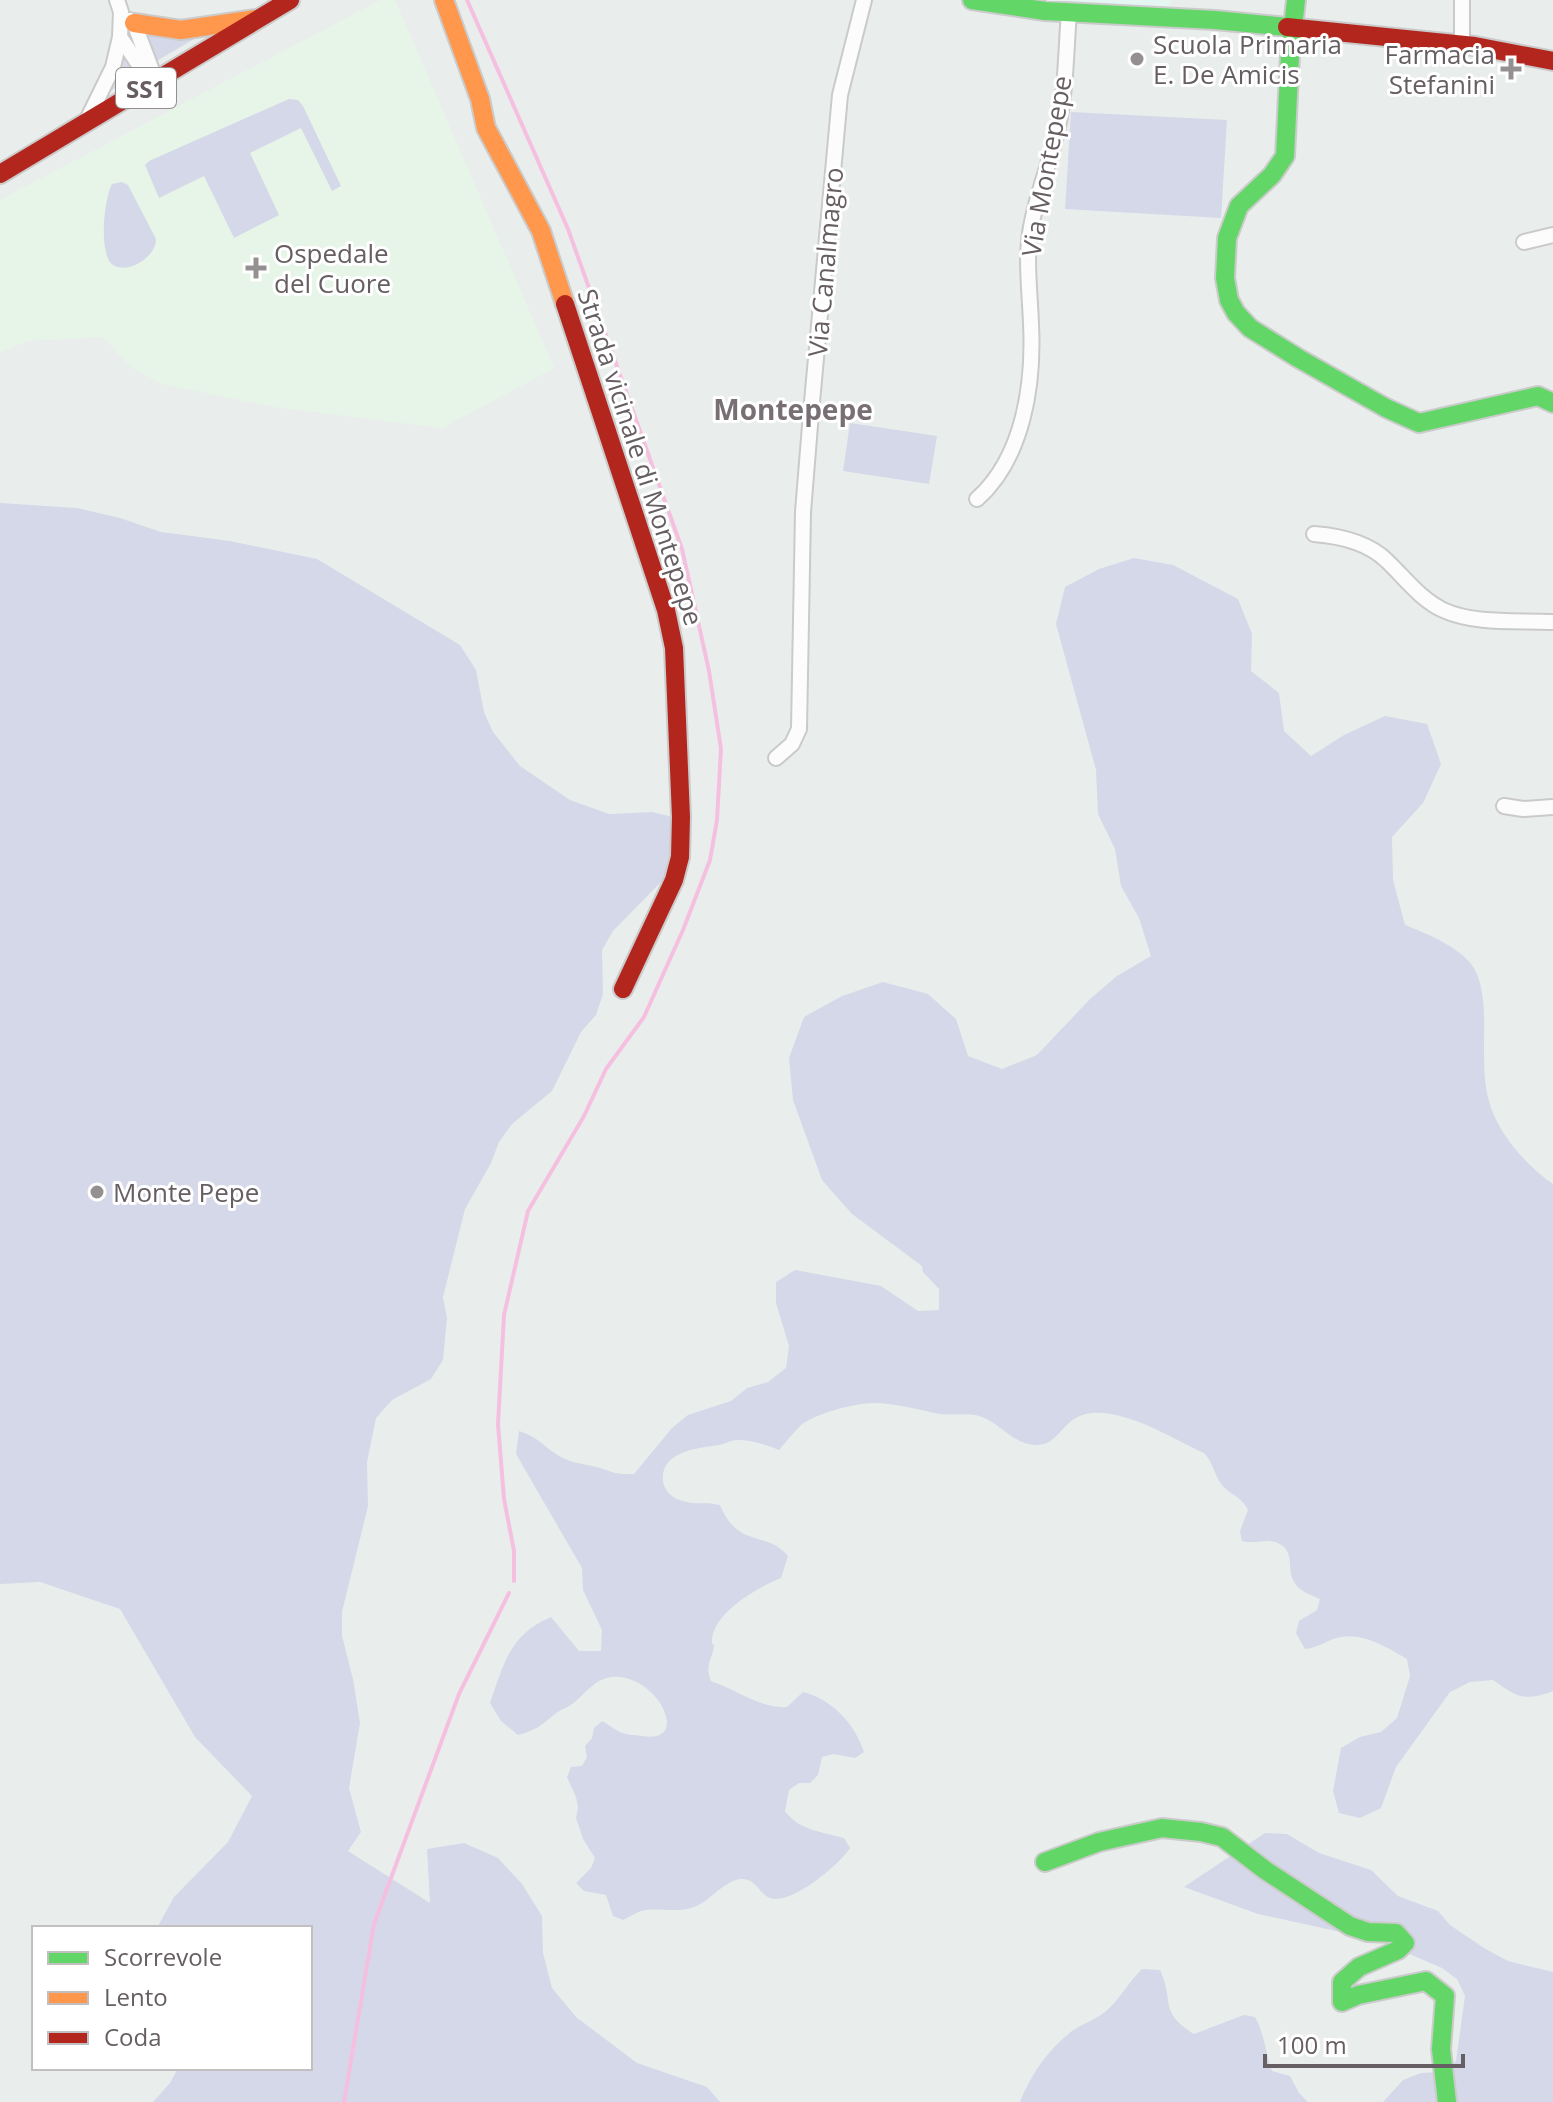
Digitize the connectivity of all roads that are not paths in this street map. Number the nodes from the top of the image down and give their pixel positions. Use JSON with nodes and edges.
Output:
{"nodes":[{"id":1,"x":290,"y":0,"type":"edge"},
{"id":2,"x":444,"y":0,"type":"edge"},
{"id":3,"x":864,"y":0,"type":"edge"},
{"id":4,"x":972,"y":0,"type":"edge"},
{"id":5,"x":1296,"y":0,"type":"edge"},
{"id":6,"x":1462,"y":0,"type":"edge"},
{"id":7,"x":124,"y":12,"type":"edge"},
{"id":8,"x":1069,"y":12,"type":"junction"},
{"id":9,"x":256,"y":19,"type":"junction"},
{"id":10,"x":1293,"y":27,"type":"junction"},
{"id":11,"x":120,"y":37,"type":"junction"},
{"id":12,"x":1462,"y":44,"type":"junction"},
{"id":13,"x":1553,"y":61,"type":"edge"},
{"id":14,"x":154,"y":83,"type":"junction"},
{"id":15,"x":86,"y":123,"type":"junction"},
{"id":16,"x":0,"y":174,"type":"edge"},
{"id":17,"x":1553,"y":235,"type":"edge"},
{"id":18,"x":1524,"y":242,"type":"dead end"},
{"id":19,"x":1553,"y":403,"type":"edge"},
{"id":20,"x":977,"y":499,"type":"dead end"},
{"id":21,"x":1314,"y":534,"type":"dead end"},
{"id":22,"x":1553,"y":622,"type":"edge"},
{"id":23,"x":776,"y":758,"type":"dead end"},
{"id":24,"x":1504,"y":806,"type":"dead end"},
{"id":25,"x":1553,"y":807,"type":"edge"},
{"id":26,"x":623,"y":989,"type":"dead end"},
{"id":27,"x":1045,"y":1862,"type":"dead end"},
{"id":28,"x":1447,"y":2102,"type":"edge"}],
"edges":[{"from":1,"to":9,"type":"street","number":"SS1"},
{"from":2,"to":26,"type":"street","name":"Strada vicinale di Montepepe"},
{"from":3,"to":23,"type":"street","name":"Via Canalmagro"},
{"from":4,"to":8,"type":"street"},
{"from":5,"to":10,"type":"street"},
{"from":6,"to":12,"type":"street"},
{"from":7,"to":9,"type":"street"},
{"from":7,"to":11,"type":"street"},
{"from":7,"to":14,"type":"street"},
{"from":8,"to":10,"type":"street"},
{"from":8,"to":20,"type":"street","name":"Via Montepepe"},
{"from":9,"to":14,"type":"street","number":"SS1"},
{"from":10,"to":12,"type":"street"},
{"from":10,"to":19,"type":"street"},
{"from":11,"to":14,"type":"street"},
{"from":11,"to":15,"type":"street"},
{"from":12,"to":13,"type":"street"},
{"from":14,"to":15,"type":"street","number":"SS1"},
{"from":15,"to":16,"type":"street","number":"SS1"},
{"from":17,"to":18,"type":"street"},
{"from":21,"to":22,"type":"street"},
{"from":24,"to":25,"type":"street"},
{"from":27,"to":28,"type":"street"}]}
